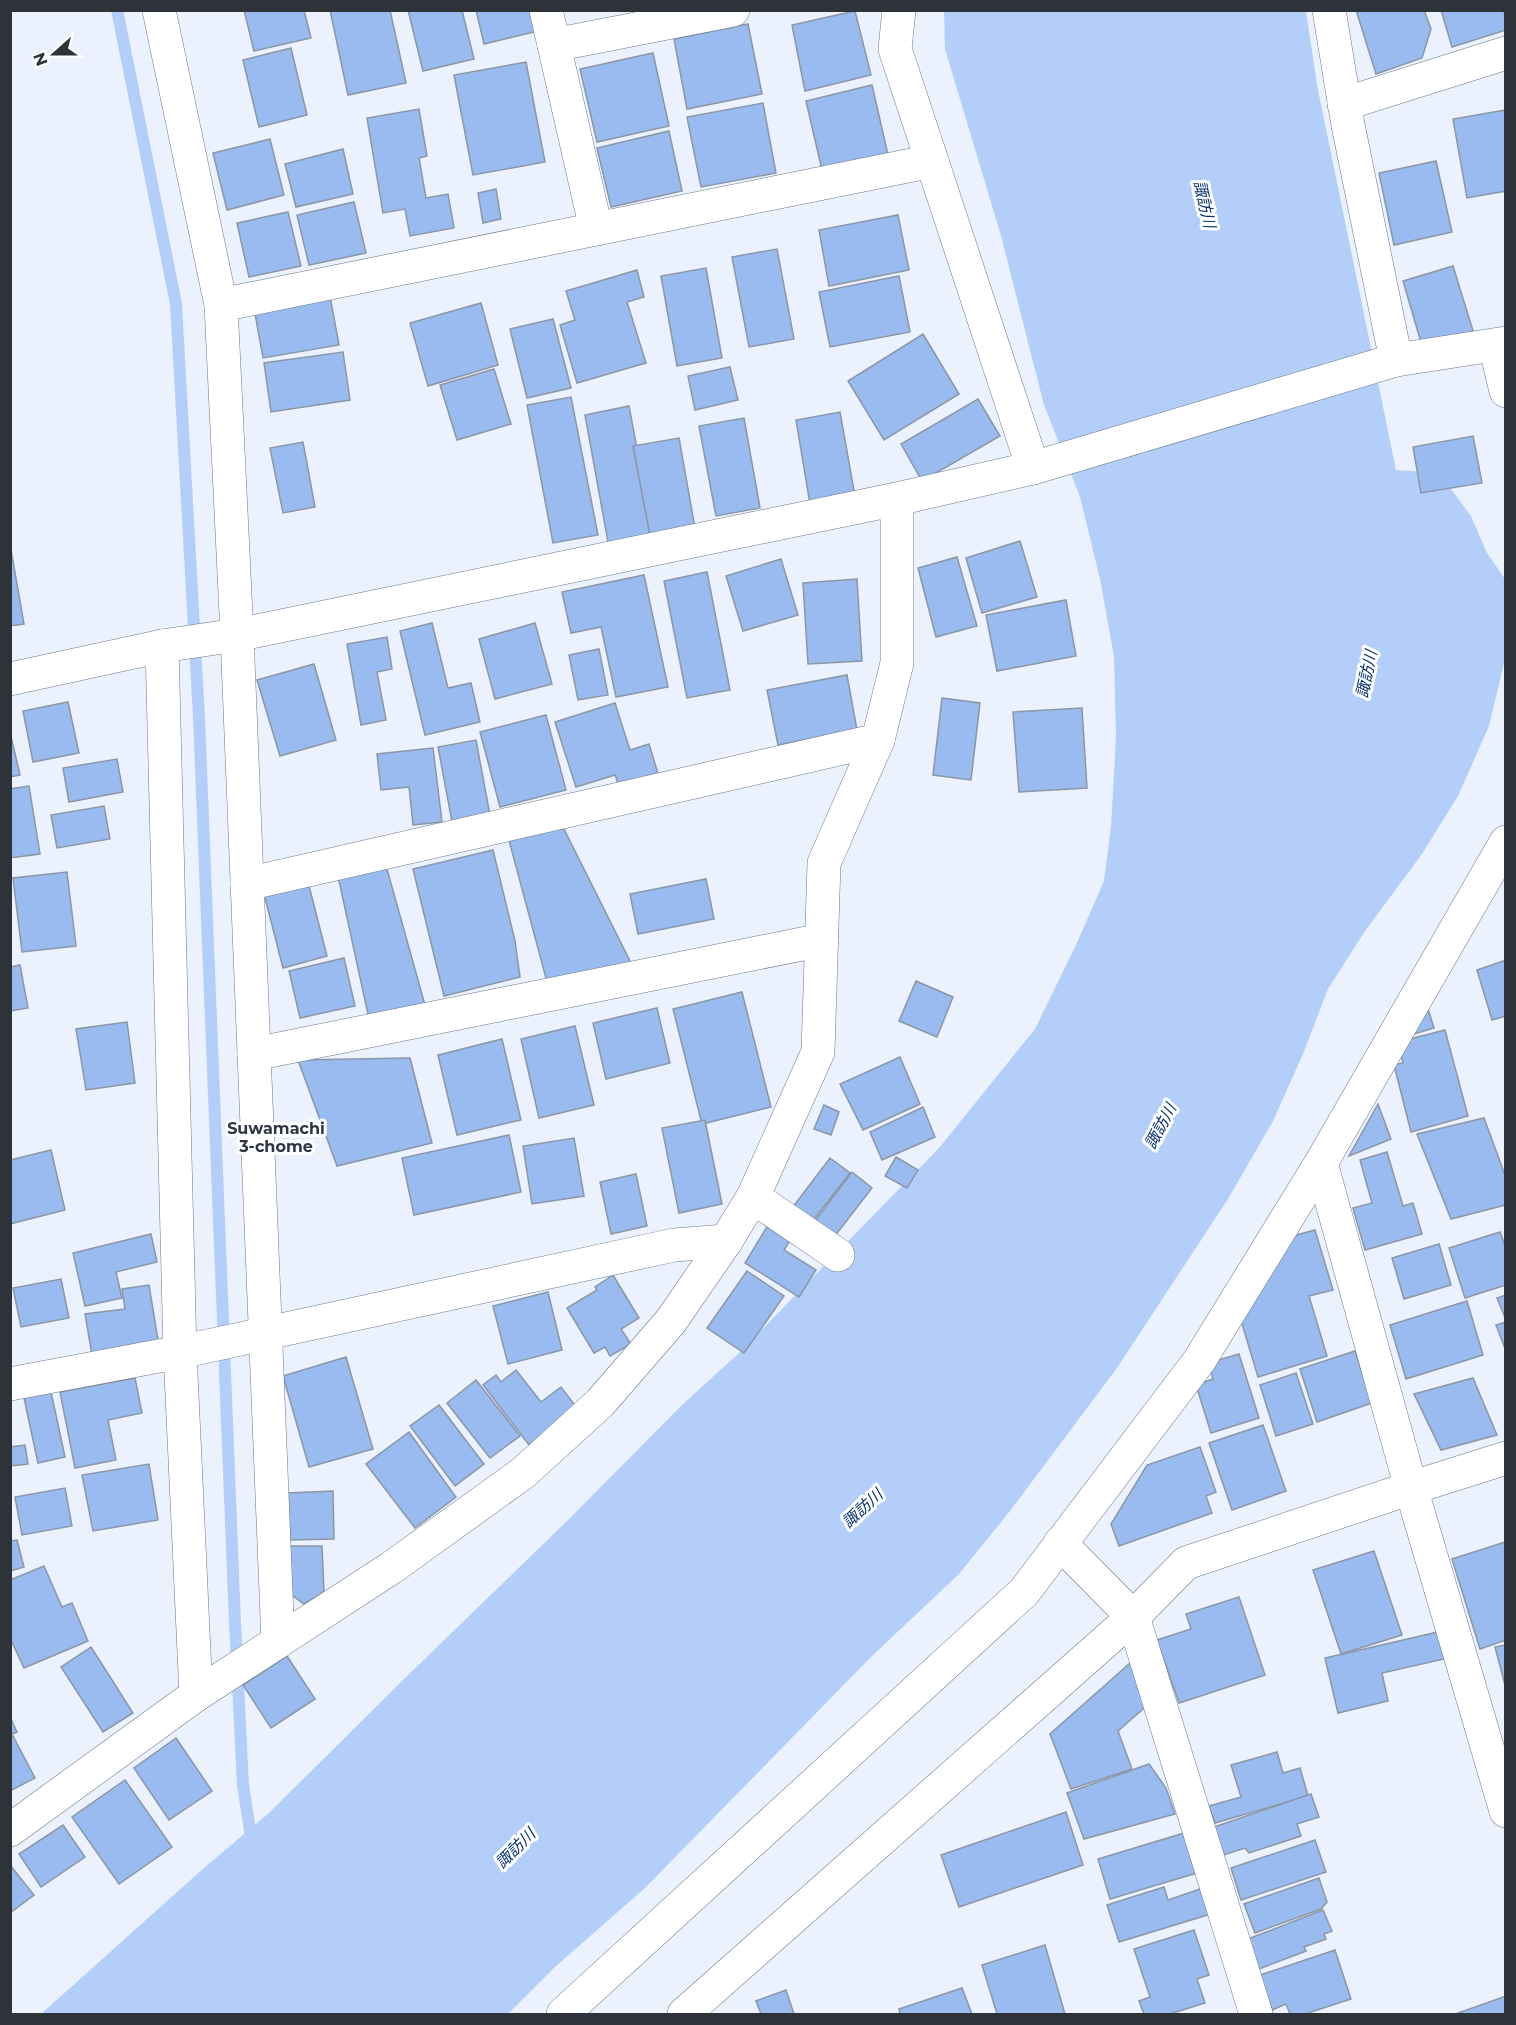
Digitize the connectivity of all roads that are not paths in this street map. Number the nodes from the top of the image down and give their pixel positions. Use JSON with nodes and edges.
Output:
{"nodes":[{"id":1,"x":159,"y":10,"type":"edge"},
{"id":2,"x":546,"y":10,"type":"edge"},
{"id":3,"x":733,"y":10,"type":"edge"},
{"id":4,"x":899,"y":10,"type":"edge"},
{"id":5,"x":1329,"y":10,"type":"edge"},
{"id":6,"x":554,"y":45,"type":"junction"},
{"id":7,"x":1506,"y":53,"type":"edge"},
{"id":8,"x":1344,"y":104,"type":"junction"},
{"id":9,"x":932,"y":160,"type":"junction"},
{"id":10,"x":596,"y":229,"type":"junction"},
{"id":11,"x":220,"y":305,"type":"junction"},
{"id":12,"x":1500,"y":344,"type":"edge"},
{"id":13,"x":1391,"y":361,"type":"junction"},
{"id":14,"x":1506,"y":391,"type":"edge"},
{"id":15,"x":1045,"y":464,"type":"junction"},
{"id":16,"x":897,"y":499,"type":"junction"},
{"id":17,"x":237,"y":635,"type":"junction"},
{"id":18,"x":162,"y":646,"type":"junction"},
{"id":19,"x":10,"y":679,"type":"edge"},
{"id":20,"x":878,"y":740,"type":"junction"},
{"id":21,"x":1506,"y":842,"type":"edge"},
{"id":22,"x":247,"y":884,"type":"junction"},
{"id":23,"x":822,"y":940,"type":"junction"},
{"id":24,"x":254,"y":1054,"type":"junction"},
{"id":25,"x":1321,"y":1163,"type":"junction"},
{"id":26,"x":753,"y":1197,"type":"junction"},
{"id":27,"x":726,"y":1241,"type":"junction"},
{"id":28,"x":838,"y":1255,"type":"dead end"},
{"id":29,"x":264,"y":1333,"type":"junction"},
{"id":30,"x":180,"y":1352,"type":"junction"},
{"id":31,"x":10,"y":1384,"type":"edge"},
{"id":32,"x":1506,"y":1458,"type":"edge"},
{"id":33,"x":1411,"y":1488,"type":"junction"},
{"id":34,"x":1060,"y":1543,"type":"junction"},
{"id":35,"x":1133,"y":1617,"type":"junction"},
{"id":36,"x":278,"y":1642,"type":"junction"},
{"id":37,"x":196,"y":1695,"type":"junction"},
{"id":38,"x":1506,"y":1811,"type":"edge"},
{"id":39,"x":10,"y":1830,"type":"edge"},
{"id":40,"x":1250,"y":2013,"type":"edge"},
{"id":41,"x":563,"y":2014,"type":"edge"},
{"id":42,"x":684,"y":2014,"type":"edge"}],
"edges":[{"from":1,"to":11,"type":"street"},
{"from":2,"to":6,"type":"street"},
{"from":3,"to":6,"type":"street"},
{"from":4,"to":9,"type":"street"},
{"from":5,"to":8,"type":"street"},
{"from":6,"to":10,"type":"street"},
{"from":7,"to":8,"type":"street"},
{"from":8,"to":13,"type":"street"},
{"from":9,"to":10,"type":"street"},
{"from":9,"to":15,"type":"street"},
{"from":10,"to":11,"type":"street"},
{"from":11,"to":17,"type":"street"},
{"from":12,"to":13,"type":"street"},
{"from":12,"to":14,"type":"street"},
{"from":13,"to":15,"type":"street"},
{"from":15,"to":16,"type":"street"},
{"from":16,"to":17,"type":"street"},
{"from":16,"to":20,"type":"street"},
{"from":17,"to":18,"type":"street"},
{"from":17,"to":22,"type":"street"},
{"from":18,"to":19,"type":"street"},
{"from":18,"to":30,"type":"street"},
{"from":20,"to":22,"type":"street"},
{"from":20,"to":23,"type":"street"},
{"from":21,"to":25,"type":"street"},
{"from":22,"to":24,"type":"street"},
{"from":23,"to":24,"type":"street"},
{"from":23,"to":26,"type":"street"},
{"from":24,"to":29,"type":"street"},
{"from":25,"to":33,"type":"street"},
{"from":25,"to":34,"type":"street"},
{"from":26,"to":27,"type":"street"},
{"from":26,"to":28,"type":"street"},
{"from":27,"to":29,"type":"street"},
{"from":27,"to":36,"type":"street"},
{"from":29,"to":30,"type":"street"},
{"from":29,"to":36,"type":"street"},
{"from":30,"to":31,"type":"street"},
{"from":30,"to":37,"type":"street"},
{"from":32,"to":33,"type":"street"},
{"from":33,"to":35,"type":"street"},
{"from":33,"to":38,"type":"street"},
{"from":34,"to":35,"type":"street"},
{"from":34,"to":41,"type":"street"},
{"from":35,"to":40,"type":"street"},
{"from":35,"to":42,"type":"street"},
{"from":36,"to":37,"type":"street"},
{"from":37,"to":39,"type":"street"}]}
